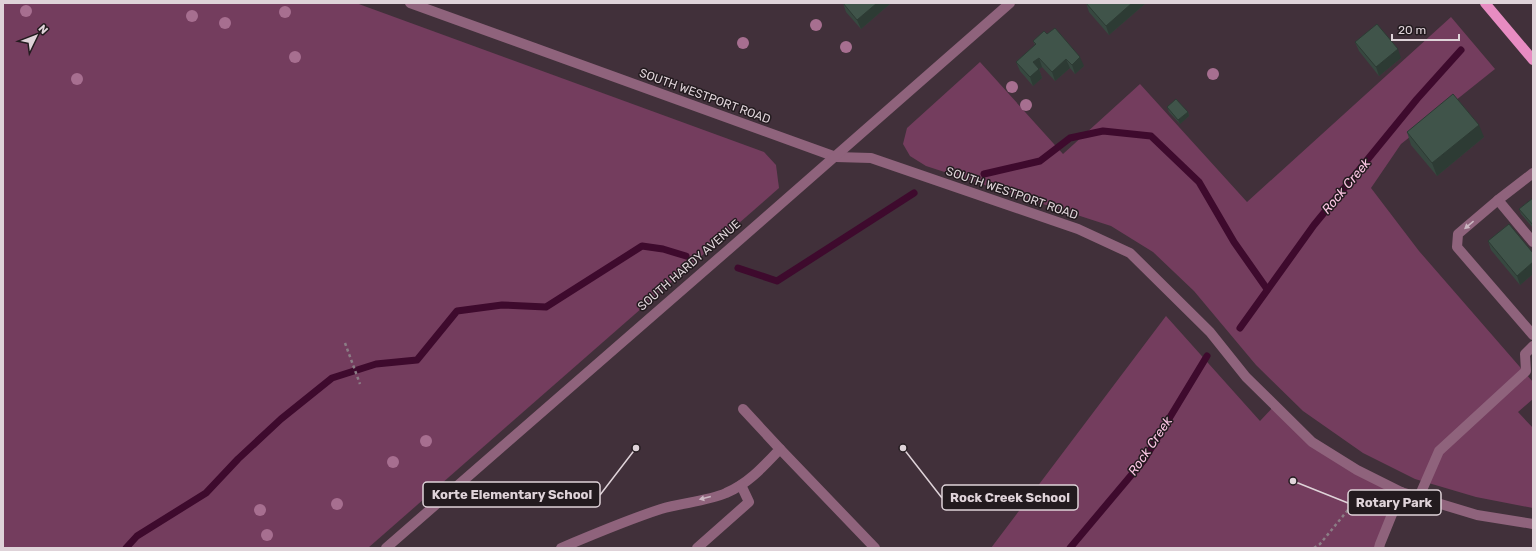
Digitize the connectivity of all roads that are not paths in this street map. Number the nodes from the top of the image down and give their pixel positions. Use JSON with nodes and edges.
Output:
{"nodes":[{"id":1,"x":410,"y":3,"type":"edge"},
{"id":2,"x":1010,"y":3,"type":"edge"},
{"id":3,"x":1485,"y":3,"type":"edge"},
{"id":4,"x":1533,"y":60,"type":"edge"},
{"id":5,"x":836,"y":157,"type":"junction"},
{"id":6,"x":1533,"y":173,"type":"edge"},
{"id":7,"x":1498,"y":200,"type":"junction"},
{"id":8,"x":1533,"y":242,"type":"edge"},
{"id":9,"x":1533,"y":335,"type":"edge"},
{"id":10,"x":1533,"y":346,"type":"edge"},
{"id":11,"x":743,"y":409,"type":"dead end"},
{"id":12,"x":780,"y":449,"type":"junction"},
{"id":13,"x":741,"y":485,"type":"junction"},
{"id":14,"x":1401,"y":492,"type":"junction"},
{"id":15,"x":1419,"y":497,"type":"junction"},
{"id":16,"x":1533,"y":524,"type":"edge"},
{"id":17,"x":386,"y":548,"type":"edge"},
{"id":18,"x":561,"y":548,"type":"edge"},
{"id":19,"x":697,"y":548,"type":"edge"},
{"id":20,"x":876,"y":548,"type":"edge"},
{"id":21,"x":1379,"y":548,"type":"edge"}],
"edges":[{"from":1,"to":5,"type":"street","name":"SOUTH WESTPORT ROAD"},
{"from":2,"to":5,"type":"street","name":"SOUTH HARDY AVENUE"},
{"from":3,"to":4,"type":"main road"},
{"from":5,"to":14,"type":"street","name":"SOUTH WESTPORT ROAD"},
{"from":5,"to":17,"type":"street","name":"SOUTH HARDY AVENUE"},
{"from":6,"to":7,"type":"street"},
{"from":7,"to":8,"type":"street"},
{"from":7,"to":9,"type":"street","one_way":true},
{"from":10,"to":15,"type":"street"},
{"from":11,"to":12,"type":"street"},
{"from":12,"to":13,"type":"street"},
{"from":12,"to":20,"type":"street"},
{"from":13,"to":18,"type":"street","one_way":true},
{"from":13,"to":19,"type":"street"},
{"from":14,"to":15,"type":"street","name":"SOUTH WESTPORT ROAD"},
{"from":14,"to":21,"type":"street"},
{"from":15,"to":16,"type":"street","name":"SOUTH WESTPORT ROAD"}]}
